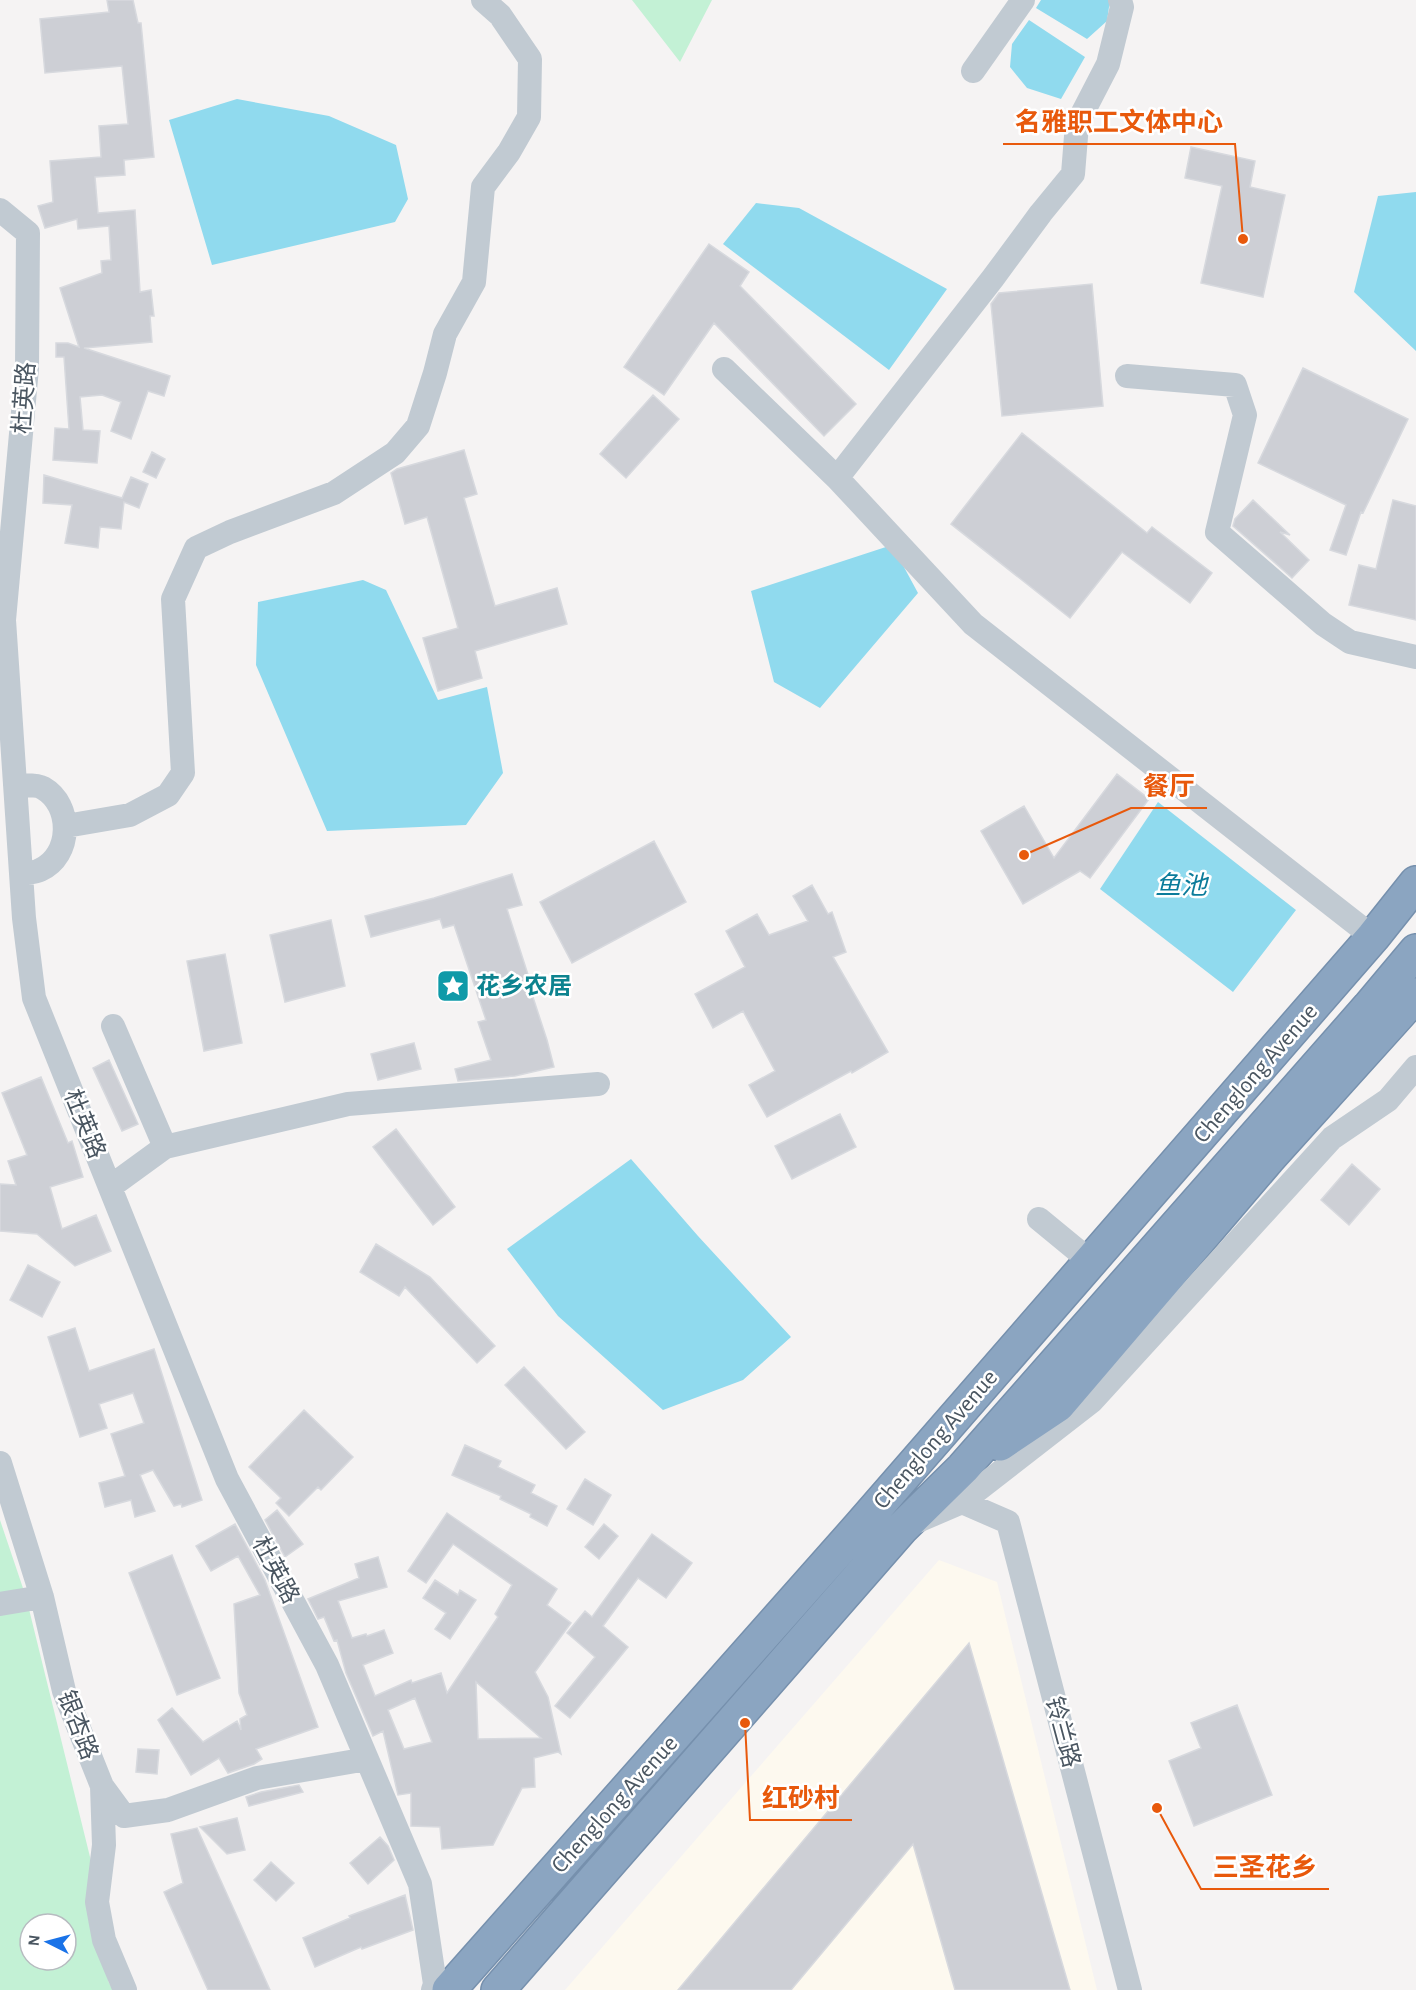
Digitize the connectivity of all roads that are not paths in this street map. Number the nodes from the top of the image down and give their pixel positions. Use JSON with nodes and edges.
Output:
{"nodes":[{"id":1,"x":483,"y":0,"type":"edge"},
{"id":2,"x":1023,"y":0,"type":"edge"},
{"id":3,"x":1120,"y":0,"type":"edge"},
{"id":4,"x":973,"y":71,"type":"dead end"},
{"id":5,"x":0,"y":210,"type":"edge"},
{"id":6,"x":724,"y":369,"type":"dead end"},
{"id":7,"x":1127,"y":376,"type":"dead end"},
{"id":8,"x":837,"y":478,"type":"junction"},
{"id":9,"x":1416,"y":657,"type":"edge"},
{"id":10,"x":15,"y":785,"type":"junction"},
{"id":11,"x":66,"y":826,"type":"junction"},
{"id":12,"x":21,"y":873,"type":"junction"},
{"id":13,"x":1416,"y":883,"type":"edge"},
{"id":14,"x":1373,"y":937,"type":"junction"},
{"id":15,"x":1416,"y":951,"type":"edge"},
{"id":16,"x":1416,"y":995,"type":"edge"},
{"id":17,"x":113,"y":1026,"type":"dead end"},
{"id":18,"x":1416,"y":1067,"type":"edge"},
{"id":19,"x":598,"y":1084,"type":"dead end"},
{"id":20,"x":165,"y":1147,"type":"junction"},
{"id":21,"x":110,"y":1187,"type":"junction"},
{"id":22,"x":1039,"y":1219,"type":"dead end"},
{"id":23,"x":1090,"y":1261,"type":"junction"},
{"id":24,"x":0,"y":1463,"type":"edge"},
{"id":25,"x":963,"y":1468,"type":"junction"},
{"id":26,"x":962,"y":1502,"type":"junction"},
{"id":27,"x":902,"y":1528,"type":"junction"},
{"id":28,"x":42,"y":1597,"type":"junction"},
{"id":29,"x":0,"y":1604,"type":"edge"},
{"id":30,"x":367,"y":1759,"type":"junction"},
{"id":31,"x":102,"y":1786,"type":"junction"},
{"id":32,"x":124,"y":1990,"type":"edge"},
{"id":33,"x":433,"y":1990,"type":"edge"},
{"id":34,"x":448,"y":1990,"type":"edge"},
{"id":35,"x":498,"y":1990,"type":"edge"},
{"id":36,"x":1130,"y":1990,"type":"edge"}],
"edges":[{"from":1,"to":11,"type":"street"},
{"from":2,"to":4,"type":"street"},
{"from":3,"to":8,"type":"street"},
{"from":5,"to":10,"type":"street","name":"杜英路"},
{"from":6,"to":8,"type":"street"},
{"from":7,"to":9,"type":"street"},
{"from":8,"to":14,"type":"street"},
{"from":10,"to":11,"type":"street"},
{"from":10,"to":12,"type":"street","name":"杜英路"},
{"from":11,"to":12,"type":"street"},
{"from":12,"to":21,"type":"street","name":"杜英路"},
{"from":13,"to":14,"type":"highway","name":"Chenglong Avenue"},
{"from":14,"to":23,"type":"highway","name":"Chenglong Avenue"},
{"from":15,"to":25,"type":"highway","name":"Chenglong Avenue"},
{"from":16,"to":25,"type":"highway"},
{"from":17,"to":20,"type":"street"},
{"from":18,"to":26,"type":"street"},
{"from":19,"to":20,"type":"street"},
{"from":20,"to":21,"type":"street"},
{"from":21,"to":30,"type":"street","name":"杜英路"},
{"from":22,"to":23,"type":"street"},
{"from":23,"to":34,"type":"highway","name":"Chenglong Avenue"},
{"from":24,"to":28,"type":"street","name":"银杏路"},
{"from":25,"to":27,"type":"highway","name":"Chenglong Avenue"},
{"from":26,"to":27,"type":"street"},
{"from":26,"to":36,"type":"street","name":"铃兰路"},
{"from":27,"to":35,"type":"highway","name":"Chenglong Avenue"},
{"from":28,"to":29,"type":"street"},
{"from":28,"to":31,"type":"street","name":"银杏路"},
{"from":30,"to":31,"type":"street"},
{"from":30,"to":33,"type":"street","name":"杜英路"},
{"from":31,"to":32,"type":"street","name":"银杏路"}]}
